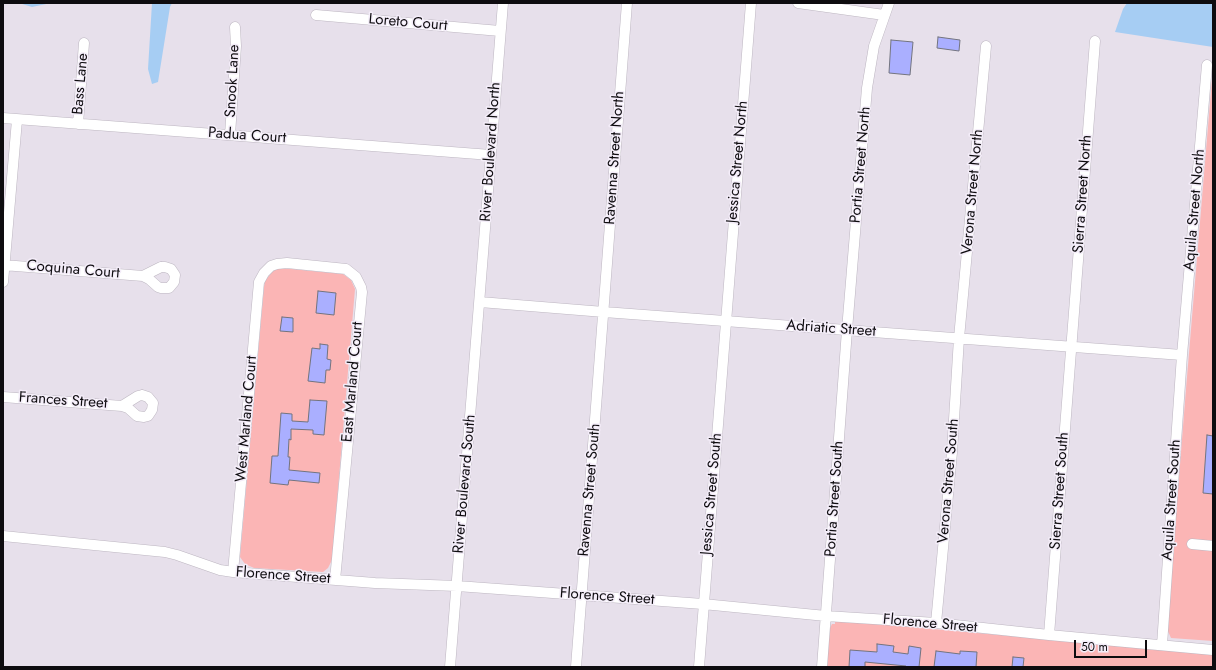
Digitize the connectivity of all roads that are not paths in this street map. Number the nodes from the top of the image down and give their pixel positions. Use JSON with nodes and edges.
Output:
{"nodes":[{"id":1,"x":503,"y":3,"type":"edge"},
{"id":2,"x":627,"y":3,"type":"edge"},
{"id":3,"x":751,"y":3,"type":"edge"},
{"id":4,"x":798,"y":3,"type":"edge"},
{"id":5,"x":889,"y":3,"type":"edge"},
{"id":6,"x":316,"y":15,"type":"dead end"},
{"id":7,"x":884,"y":16,"type":"junction"},
{"id":8,"x":235,"y":27,"type":"dead end"},
{"id":9,"x":500,"y":31,"type":"junction"},
{"id":10,"x":1095,"y":41,"type":"dead end"},
{"id":11,"x":84,"y":43,"type":"dead end"},
{"id":12,"x":986,"y":46,"type":"dead end"},
{"id":13,"x":1207,"y":65,"type":"dead end"},
{"id":14,"x":3,"y":118,"type":"edge"},
{"id":15,"x":17,"y":120,"type":"junction"},
{"id":16,"x":78,"y":124,"type":"junction"},
{"id":17,"x":230,"y":135,"type":"junction"},
{"id":18,"x":491,"y":155,"type":"junction"},
{"id":19,"x":4,"y":265,"type":"edge"},
{"id":20,"x":268,"y":268,"type":"joint"},
{"id":21,"x":143,"y":276,"type":"dead end"},
{"id":22,"x":3,"y":282,"type":"edge"},
{"id":23,"x":480,"y":302,"type":"junction"},
{"id":24,"x":604,"y":312,"type":"junction"},
{"id":25,"x":726,"y":321,"type":"junction"},
{"id":26,"x":847,"y":330,"type":"junction"},
{"id":27,"x":960,"y":338,"type":"junction"},
{"id":28,"x":1071,"y":347,"type":"junction"},
{"id":29,"x":1182,"y":355,"type":"junction"},
{"id":30,"x":3,"y":397,"type":"edge"},
{"id":31,"x":122,"y":406,"type":"dead end"},
{"id":32,"x":3,"y":536,"type":"edge"},
{"id":33,"x":1192,"y":544,"type":"dead end"},
{"id":34,"x":1213,"y":546,"type":"edge"},
{"id":35,"x":233,"y":572,"type":"junction"},
{"id":36,"x":335,"y":580,"type":"junction"},
{"id":37,"x":457,"y":586,"type":"junction"},
{"id":38,"x":581,"y":595,"type":"junction"},
{"id":39,"x":703,"y":604,"type":"junction"},
{"id":40,"x":826,"y":616,"type":"junction"},
{"id":41,"x":936,"y":623,"type":"junction"},
{"id":42,"x":1049,"y":635,"type":"junction"},
{"id":43,"x":1162,"y":645,"type":"junction"},
{"id":44,"x":1213,"y":650,"type":"edge"},
{"id":45,"x":450,"y":667,"type":"edge"},
{"id":46,"x":576,"y":667,"type":"edge"},
{"id":47,"x":699,"y":667,"type":"edge"},
{"id":48,"x":822,"y":667,"type":"edge"}],
"edges":[{"from":1,"to":9,"type":"street","name":"River Boulevard North"},
{"from":2,"to":24,"type":"street","name":"Ravenna Street North"},
{"from":3,"to":25,"type":"street","name":"Jessica Street North"},
{"from":4,"to":7,"type":"street"},
{"from":5,"to":7,"type":"street","name":"Portia Street North"},
{"from":6,"to":9,"type":"street","name":"Loreto Court"},
{"from":7,"to":26,"type":"street","name":"Portia Street North"},
{"from":8,"to":17,"type":"street","name":"Snook Lane"},
{"from":9,"to":18,"type":"street","name":"River Boulevard North"},
{"from":10,"to":28,"type":"street","name":"Sierra Street North"},
{"from":11,"to":16,"type":"street","name":"Bass Lane"},
{"from":12,"to":27,"type":"street","name":"Verona Street North"},
{"from":13,"to":29,"type":"street","name":"Aquila Street North"},
{"from":14,"to":15,"type":"street","name":"Padua Court"},
{"from":15,"to":16,"type":"street","name":"Padua Court"},
{"from":15,"to":19,"type":"street"},
{"from":16,"to":17,"type":"street","name":"Padua Court"},
{"from":17,"to":18,"type":"street","name":"Padua Court"},
{"from":18,"to":23,"type":"street","name":"River Boulevard North"},
{"from":19,"to":21,"type":"street","name":"Coquina Court"},
{"from":19,"to":22,"type":"street"},
{"from":20,"to":35,"type":"street","name":"West Marland Court"},
{"from":20,"to":36,"type":"street","name":"East Marland Court"},
{"from":23,"to":24,"type":"street","name":"Adriatic Street"},
{"from":23,"to":37,"type":"street","name":"River Boulevard South"},
{"from":24,"to":25,"type":"street","name":"Adriatic Street"},
{"from":24,"to":38,"type":"street","name":"Ravenna Street South"},
{"from":25,"to":26,"type":"street","name":"Adriatic Street"},
{"from":25,"to":39,"type":"street","name":"Jessica Street South"},
{"from":26,"to":27,"type":"street","name":"Adriatic Street"},
{"from":26,"to":40,"type":"street","name":"Portia Street South"},
{"from":27,"to":28,"type":"street","name":"Adriatic Street"},
{"from":27,"to":41,"type":"street","name":"Verona Street South"},
{"from":28,"to":29,"type":"street","name":"Adriatic Street"},
{"from":28,"to":42,"type":"street","name":"Sierra Street South"},
{"from":29,"to":43,"type":"street","name":"Aquila Street South"},
{"from":30,"to":31,"type":"street","name":"Frances Street"},
{"from":32,"to":35,"type":"street","name":"Florence Street"},
{"from":33,"to":34,"type":"street"},
{"from":35,"to":36,"type":"street","name":"Florence Street"},
{"from":36,"to":37,"type":"street","name":"Florence Street"},
{"from":37,"to":38,"type":"street","name":"Florence Street"},
{"from":37,"to":45,"type":"street","name":"River Boulevard South"},
{"from":38,"to":39,"type":"street","name":"Florence Street"},
{"from":38,"to":46,"type":"street","name":"Ravenna Street South"},
{"from":39,"to":40,"type":"street","name":"Florence Street"},
{"from":39,"to":47,"type":"street","name":"Jessica Street South"},
{"from":40,"to":41,"type":"street","name":"Florence Street"},
{"from":40,"to":48,"type":"street","name":"Portia Street South"},
{"from":41,"to":42,"type":"street","name":"Florence Street"},
{"from":42,"to":43,"type":"street","name":"Florence Street"},
{"from":43,"to":44,"type":"street","name":"Florence Street"}]}
